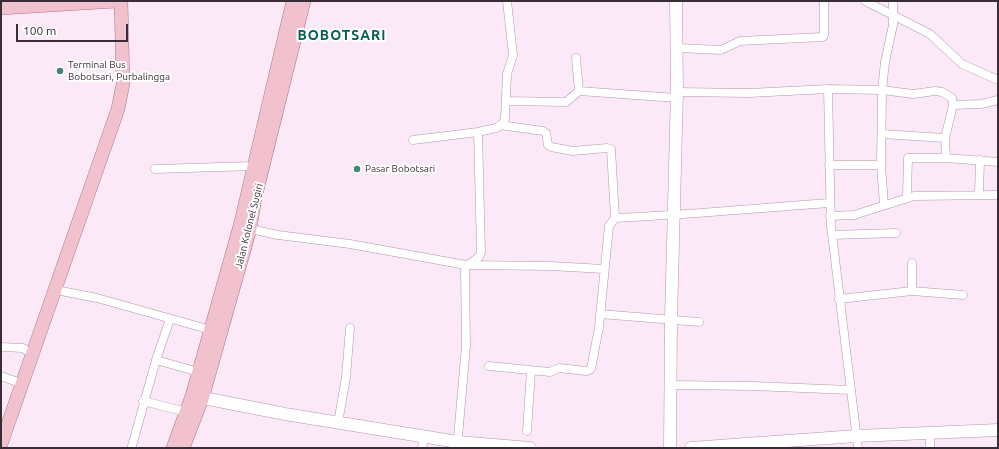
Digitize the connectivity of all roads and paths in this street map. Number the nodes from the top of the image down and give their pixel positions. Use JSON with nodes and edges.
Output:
{"nodes":[{"id":1,"x":99,"y":1,"type":"edge"},
{"id":2,"x":116,"y":1,"type":"edge"},
{"id":3,"x":121,"y":1,"type":"edge"},
{"id":4,"x":293,"y":1,"type":"edge"},
{"id":5,"x":304,"y":1,"type":"edge"},
{"id":6,"x":507,"y":1,"type":"edge"},
{"id":7,"x":676,"y":1,"type":"edge"},
{"id":8,"x":824,"y":1,"type":"edge"},
{"id":9,"x":865,"y":1,"type":"edge"},
{"id":10,"x":893,"y":1,"type":"edge"},
{"id":11,"x":1,"y":8,"type":"edge"},
{"id":12,"x":893,"y":15,"type":"junction"},
{"id":13,"x":678,"y":48,"type":"junction"},
{"id":14,"x":576,"y":58,"type":"dead end"},
{"id":15,"x":998,"y":80,"type":"edge"},
{"id":16,"x":828,"y":90,"type":"junction"},
{"id":17,"x":882,"y":90,"type":"junction"},
{"id":18,"x":579,"y":91,"type":"junction"},
{"id":19,"x":677,"y":95,"type":"junction"},
{"id":20,"x":998,"y":100,"type":"edge"},
{"id":21,"x":507,"y":101,"type":"junction"},
{"id":22,"x":953,"y":104,"type":"junction"},
{"id":23,"x":500,"y":125,"type":"junction"},
{"id":24,"x":478,"y":132,"type":"junction"},
{"id":25,"x":882,"y":134,"type":"junction"},
{"id":26,"x":945,"y":138,"type":"junction"},
{"id":27,"x":413,"y":140,"type":"dead end"},
{"id":28,"x":946,"y":158,"type":"junction"},
{"id":29,"x":980,"y":160,"type":"junction"},
{"id":30,"x":998,"y":162,"type":"edge"},
{"id":31,"x":829,"y":165,"type":"junction"},
{"id":32,"x":881,"y":165,"type":"junction"},
{"id":33,"x":254,"y":166,"type":"junction"},
{"id":34,"x":155,"y":169,"type":"dead end"},
{"id":35,"x":980,"y":194,"type":"junction"},
{"id":36,"x":998,"y":195,"type":"edge"},
{"id":37,"x":907,"y":197,"type":"junction"},
{"id":38,"x":829,"y":203,"type":"junction"},
{"id":39,"x":884,"y":205,"type":"junction"},
{"id":40,"x":673,"y":216,"type":"junction"},
{"id":41,"x":830,"y":216,"type":"junction"},
{"id":42,"x":616,"y":218,"type":"junction"},
{"id":43,"x":245,"y":227,"type":"junction"},
{"id":44,"x":896,"y":233,"type":"dead end"},
{"id":45,"x":832,"y":235,"type":"junction"},
{"id":46,"x":912,"y":263,"type":"dead end"},
{"id":47,"x":466,"y":265,"type":"junction"},
{"id":48,"x":604,"y":269,"type":"junction"},
{"id":49,"x":56,"y":290,"type":"junction"},
{"id":50,"x":912,"y":291,"type":"junction"},
{"id":51,"x":963,"y":295,"type":"dead end"},
{"id":52,"x":839,"y":299,"type":"junction"},
{"id":53,"x":600,"y":314,"type":"junction"},
{"id":54,"x":170,"y":319,"type":"junction"},
{"id":55,"x":670,"y":320,"type":"junction"},
{"id":56,"x":699,"y":322,"type":"dead end"},
{"id":57,"x":350,"y":328,"type":"dead end"},
{"id":58,"x":211,"y":330,"type":"junction"},
{"id":59,"x":1,"y":346,"type":"edge"},
{"id":60,"x":33,"y":354,"type":"junction"},
{"id":61,"x":156,"y":360,"type":"junction"},
{"id":62,"x":489,"y":366,"type":"dead end"},
{"id":63,"x":530,"y":371,"type":"junction"},
{"id":64,"x":199,"y":372,"type":"junction"},
{"id":65,"x":1,"y":376,"type":"edge"},
{"id":66,"x":23,"y":384,"type":"junction"},
{"id":67,"x":671,"y":385,"type":"junction"},
{"id":68,"x":850,"y":390,"type":"junction"},
{"id":69,"x":197,"y":397,"type":"junction"},
{"id":70,"x":143,"y":401,"type":"junction"},
{"id":71,"x":187,"y":412,"type":"junction"},
{"id":72,"x":338,"y":423,"type":"junction"},
{"id":73,"x":998,"y":430,"type":"edge"},
{"id":74,"x":527,"y":431,"type":"dead end"},
{"id":75,"x":930,"y":432,"type":"junction"},
{"id":76,"x":424,"y":436,"type":"junction"},
{"id":77,"x":857,"y":442,"type":"edge"},
{"id":78,"x":1,"y":444,"type":"edge"},
{"id":79,"x":457,"y":445,"type":"edge"},
{"id":80,"x":132,"y":446,"type":"dead end"},
{"id":81,"x":173,"y":448,"type":"edge"},
{"id":82,"x":183,"y":448,"type":"edge"},
{"id":83,"x":422,"y":448,"type":"edge"},
{"id":84,"x":530,"y":448,"type":"edge"},
{"id":85,"x":670,"y":448,"type":"edge"},
{"id":86,"x":691,"y":448,"type":"edge"},
{"id":87,"x":930,"y":448,"type":"edge"}],
"edges":[{"from":1,"to":2,"type":"main road"},
{"from":1,"to":11,"type":"main road"},
{"from":3,"to":49,"type":"main road"},
{"from":4,"to":33,"type":"main road"},
{"from":5,"to":43,"type":"main road","name":"Jalan Kolonel Sugiri"},
{"from":6,"to":21,"type":"street"},
{"from":7,"to":13,"type":"street"},
{"from":8,"to":13,"type":"street"},
{"from":9,"to":12,"type":"street"},
{"from":10,"to":12,"type":"street"},
{"from":12,"to":15,"type":"street"},
{"from":12,"to":17,"type":"street"},
{"from":13,"to":19,"type":"street"},
{"from":14,"to":18,"type":"street"},
{"from":16,"to":17,"type":"street"},
{"from":16,"to":19,"type":"street"},
{"from":16,"to":31,"type":"street"},
{"from":17,"to":22,"type":"street"},
{"from":17,"to":25,"type":"street"},
{"from":18,"to":19,"type":"street"},
{"from":18,"to":21,"type":"street"},
{"from":19,"to":40,"type":"street"},
{"from":20,"to":22,"type":"street"},
{"from":21,"to":23,"type":"street"},
{"from":22,"to":26,"type":"street"},
{"from":23,"to":24,"type":"street"},
{"from":23,"to":42,"type":"street"},
{"from":24,"to":27,"type":"street"},
{"from":24,"to":47,"type":"street"},
{"from":25,"to":26,"type":"street"},
{"from":25,"to":32,"type":"street"},
{"from":26,"to":28,"type":"street"},
{"from":28,"to":29,"type":"street"},
{"from":28,"to":37,"type":"street"},
{"from":29,"to":30,"type":"street"},
{"from":29,"to":35,"type":"street"},
{"from":31,"to":32,"type":"street"},
{"from":31,"to":38,"type":"street"},
{"from":32,"to":39,"type":"street"},
{"from":33,"to":34,"type":"street"},
{"from":33,"to":43,"type":"main road"},
{"from":35,"to":36,"type":"street"},
{"from":35,"to":37,"type":"street"},
{"from":37,"to":39,"type":"street"},
{"from":38,"to":40,"type":"street"},
{"from":38,"to":41,"type":"street"},
{"from":39,"to":41,"type":"street"},
{"from":40,"to":42,"type":"street"},
{"from":40,"to":55,"type":"street"},
{"from":41,"to":45,"type":"street"},
{"from":42,"to":48,"type":"street"},
{"from":43,"to":47,"type":"street"},
{"from":43,"to":58,"type":"main road"},
{"from":43,"to":69,"type":"main road","name":"Jalan Kolonel Sugiri"},
{"from":44,"to":45,"type":"street"},
{"from":45,"to":52,"type":"street"},
{"from":46,"to":50,"type":"street"},
{"from":47,"to":48,"type":"street"},
{"from":47,"to":79,"type":"street"},
{"from":48,"to":53,"type":"street"},
{"from":49,"to":54,"type":"street"},
{"from":49,"to":60,"type":"main road"},
{"from":50,"to":51,"type":"street"},
{"from":50,"to":52,"type":"street"},
{"from":52,"to":68,"type":"street"},
{"from":53,"to":55,"type":"street"},
{"from":53,"to":63,"type":"street"},
{"from":54,"to":58,"type":"street"},
{"from":54,"to":61,"type":"street"},
{"from":55,"to":56,"type":"street"},
{"from":55,"to":67,"type":"street"},
{"from":57,"to":72,"type":"street"},
{"from":58,"to":64,"type":"main road"},
{"from":59,"to":60,"type":"street"},
{"from":60,"to":66,"type":"main road"},
{"from":61,"to":64,"type":"street"},
{"from":61,"to":70,"type":"street"},
{"from":62,"to":63,"type":"street"},
{"from":63,"to":74,"type":"street"},
{"from":64,"to":69,"type":"main road"},
{"from":65,"to":66,"type":"street"},
{"from":66,"to":78,"type":"main road"},
{"from":67,"to":68,"type":"street"},
{"from":67,"to":85,"type":"street"},
{"from":68,"to":77,"type":"street"},
{"from":69,"to":71,"type":"main road"},
{"from":69,"to":72,"type":"street"},
{"from":69,"to":82,"type":"main road","name":"Jalan Kolonel Sugiri"},
{"from":70,"to":71,"type":"street"},
{"from":70,"to":80,"type":"street"},
{"from":71,"to":81,"type":"main road"},
{"from":72,"to":76,"type":"street"},
{"from":73,"to":75,"type":"street"},
{"from":75,"to":77,"type":"street"},
{"from":75,"to":87,"type":"street"},
{"from":76,"to":79,"type":"street"},
{"from":76,"to":83,"type":"street"},
{"from":77,"to":86,"type":"street"},
{"from":79,"to":84,"type":"street"}]}
